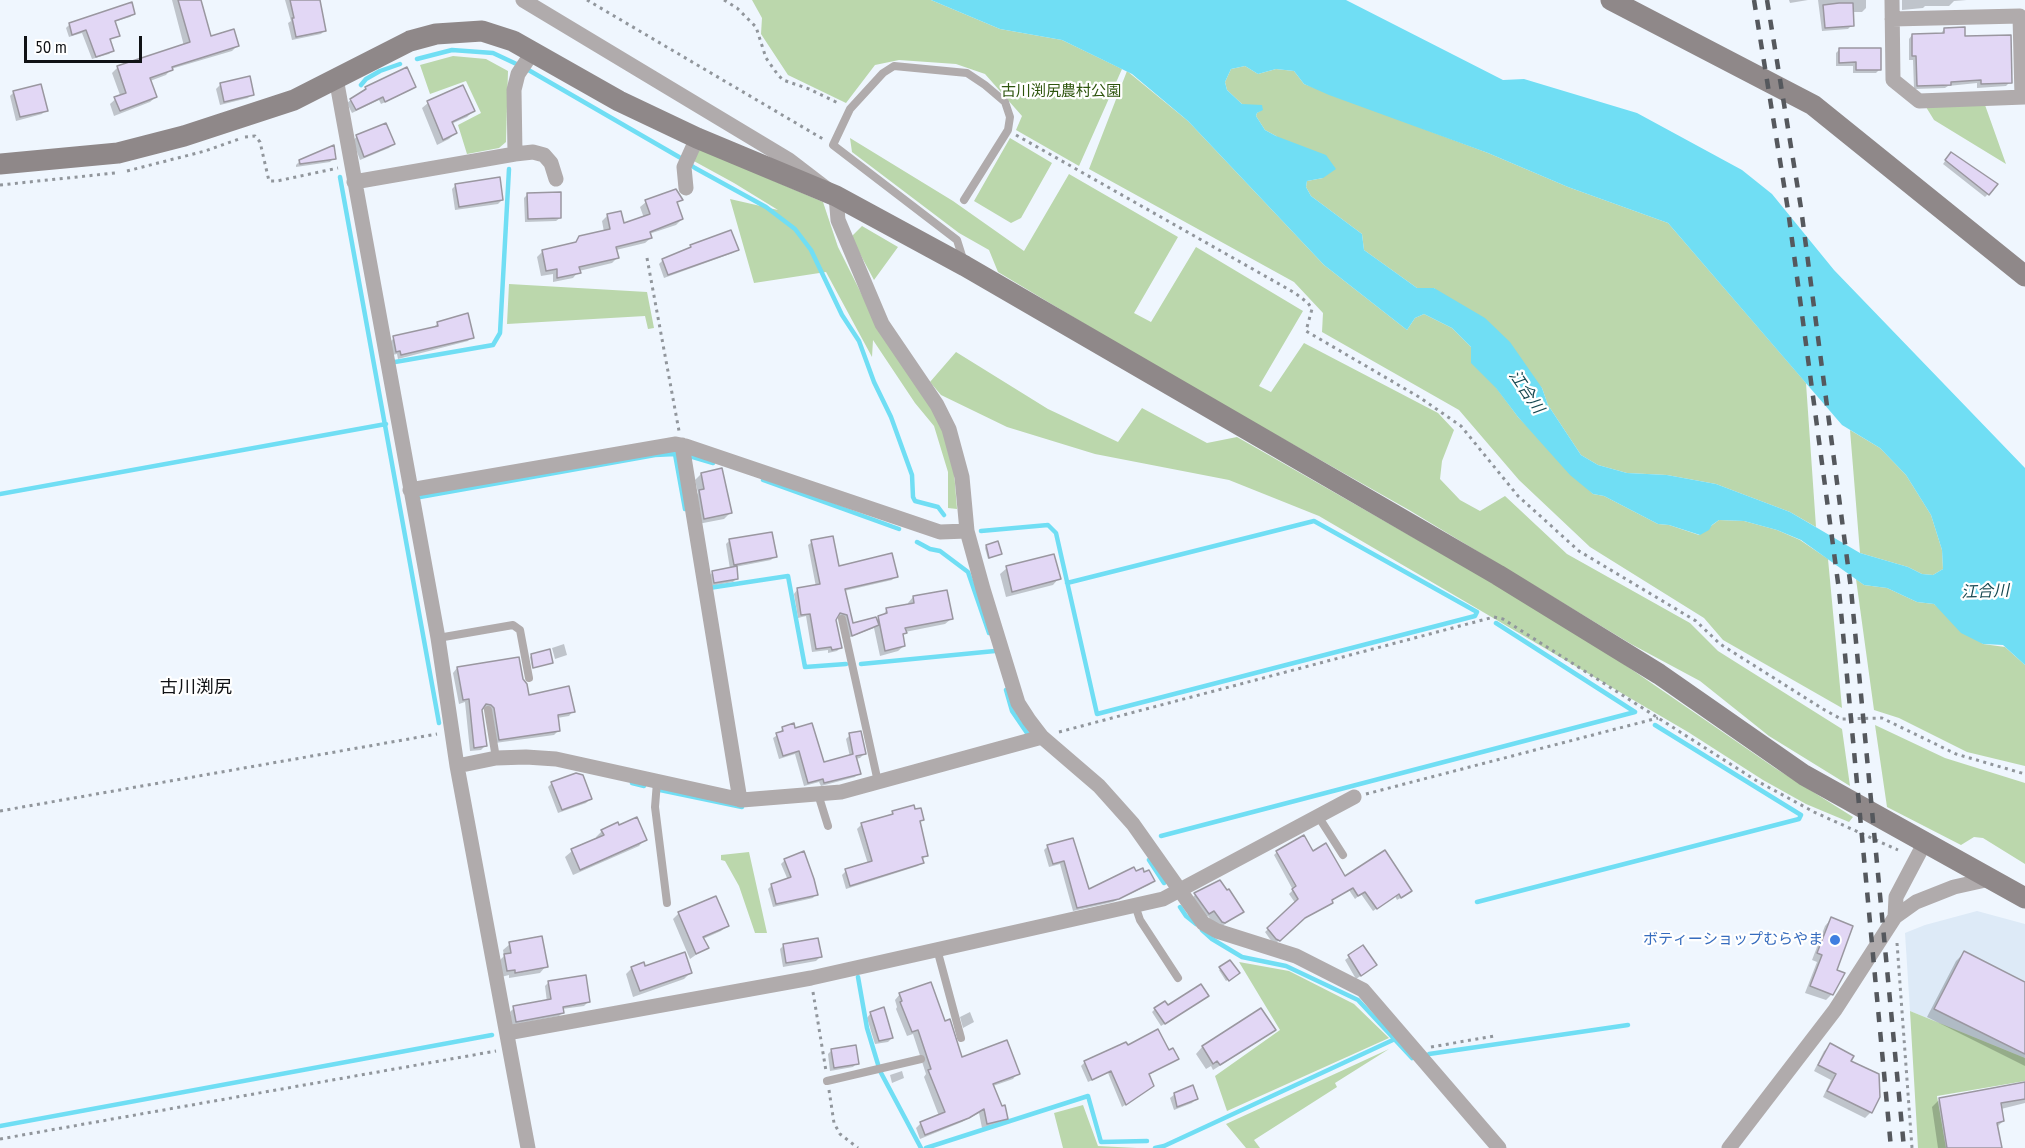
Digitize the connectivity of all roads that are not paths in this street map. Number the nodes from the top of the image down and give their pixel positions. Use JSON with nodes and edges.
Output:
{"nodes":[{"id":1,"x":523,"y":0,"type":"edge"},
{"id":2,"x":1611,"y":0,"type":"edge"},
{"id":3,"x":1892,"y":0,"type":"edge"},
{"id":4,"x":1892,"y":19,"type":"junction"},
{"id":5,"x":530,"y":55,"type":"junction"},
{"id":6,"x":336,"y":78,"type":"junction"},
{"id":7,"x":2023,"y":97,"type":"edge"},
{"id":8,"x":690,"y":153,"type":"junction"},
{"id":9,"x":515,"y":154,"type":"junction"},
{"id":10,"x":0,"y":164,"type":"edge"},
{"id":11,"x":556,"y":179,"type":"dead end"},
{"id":12,"x":354,"y":182,"type":"junction"},
{"id":13,"x":686,"y":188,"type":"dead end"},
{"id":14,"x":836,"y":196,"type":"junction"},
{"id":15,"x":964,"y":200,"type":"dead end"},
{"id":16,"x":965,"y":266,"type":"junction"},
{"id":17,"x":2025,"y":276,"type":"edge"},
{"id":18,"x":682,"y":446,"type":"junction"},
{"id":19,"x":410,"y":490,"type":"junction"},
{"id":20,"x":968,"y":531,"type":"junction"},
{"id":21,"x":842,"y":619,"type":"dead end"},
{"id":22,"x":438,"y":638,"type":"junction"},
{"id":23,"x":529,"y":678,"type":"dead end"},
{"id":24,"x":488,"y":710,"type":"dead end"},
{"id":25,"x":1042,"y":736,"type":"junction"},
{"id":26,"x":496,"y":758,"type":"junction"},
{"id":27,"x":457,"y":766,"type":"junction"},
{"id":28,"x":657,"y":782,"type":"junction"},
{"id":29,"x":878,"y":782,"type":"junction"},
{"id":30,"x":818,"y":794,"type":"junction"},
{"id":31,"x":1354,"y":797,"type":"road end"},
{"id":32,"x":740,"y":800,"type":"junction"},
{"id":33,"x":1318,"y":816,"type":"junction"},
{"id":34,"x":828,"y":826,"type":"dead end"},
{"id":35,"x":1920,"y":850,"type":"junction"},
{"id":36,"x":1343,"y":855,"type":"dead end"},
{"id":37,"x":1990,"y":879,"type":"junction"},
{"id":38,"x":1180,"y":891,"type":"junction"},
{"id":39,"x":2025,"y":898,"type":"edge"},
{"id":40,"x":667,"y":903,"type":"dead end"},
{"id":41,"x":1135,"y":905,"type":"junction"},
{"id":42,"x":1895,"y":917,"type":"junction"},
{"id":43,"x":937,"y":949,"type":"junction"},
{"id":44,"x":1178,"y":978,"type":"dead end"},
{"id":45,"x":961,"y":1038,"type":"dead end"},
{"id":46,"x":508,"y":1041,"type":"junction"},
{"id":47,"x":921,"y":1059,"type":"dead end"},
{"id":48,"x":827,"y":1081,"type":"dead end"},
{"id":49,"x":528,"y":1148,"type":"edge"},
{"id":50,"x":1499,"y":1148,"type":"edge"},
{"id":51,"x":1730,"y":1148,"type":"edge"}],
"edges":[{"from":1,"to":14,"type":"street"},
{"from":2,"to":17,"type":"street"},
{"from":3,"to":4,"type":"street"},
{"from":4,"to":7,"type":"street"},
{"from":4,"to":7,"type":"street"},
{"from":5,"to":6,"type":"street"},
{"from":5,"to":8,"type":"street"},
{"from":5,"to":9,"type":"street"},
{"from":6,"to":10,"type":"street"},
{"from":6,"to":12,"type":"street"},
{"from":8,"to":13,"type":"street"},
{"from":8,"to":14,"type":"street"},
{"from":9,"to":11,"type":"street"},
{"from":9,"to":12,"type":"street"},
{"from":12,"to":19,"type":"street"},
{"from":14,"to":16,"type":"street"},
{"from":14,"to":20,"type":"street"},
{"from":15,"to":16,"type":"lane"},
{"from":16,"to":35,"type":"street"},
{"from":18,"to":19,"type":"street"},
{"from":18,"to":20,"type":"street"},
{"from":18,"to":32,"type":"street"},
{"from":19,"to":22,"type":"street"},
{"from":20,"to":25,"type":"street"},
{"from":21,"to":29,"type":"lane"},
{"from":22,"to":23,"type":"lane"},
{"from":22,"to":27,"type":"street"},
{"from":24,"to":26,"type":"lane"},
{"from":25,"to":29,"type":"street"},
{"from":25,"to":38,"type":"street"},
{"from":26,"to":27,"type":"street"},
{"from":26,"to":28,"type":"street"},
{"from":27,"to":46,"type":"street"},
{"from":28,"to":32,"type":"street"},
{"from":28,"to":40,"type":"lane"},
{"from":29,"to":30,"type":"street"},
{"from":30,"to":32,"type":"street"},
{"from":30,"to":34,"type":"lane"},
{"from":31,"to":33,"type":"street"},
{"from":33,"to":36,"type":"lane"},
{"from":33,"to":38,"type":"street"},
{"from":35,"to":37,"type":"street"},
{"from":35,"to":42,"type":"street"},
{"from":37,"to":39,"type":"street"},
{"from":37,"to":42,"type":"street"},
{"from":38,"to":41,"type":"street"},
{"from":38,"to":50,"type":"street"},
{"from":41,"to":43,"type":"street"},
{"from":41,"to":44,"type":"lane"},
{"from":42,"to":51,"type":"street"},
{"from":43,"to":45,"type":"lane"},
{"from":43,"to":46,"type":"street"},
{"from":46,"to":49,"type":"street"},
{"from":47,"to":48,"type":"lane"}]}
